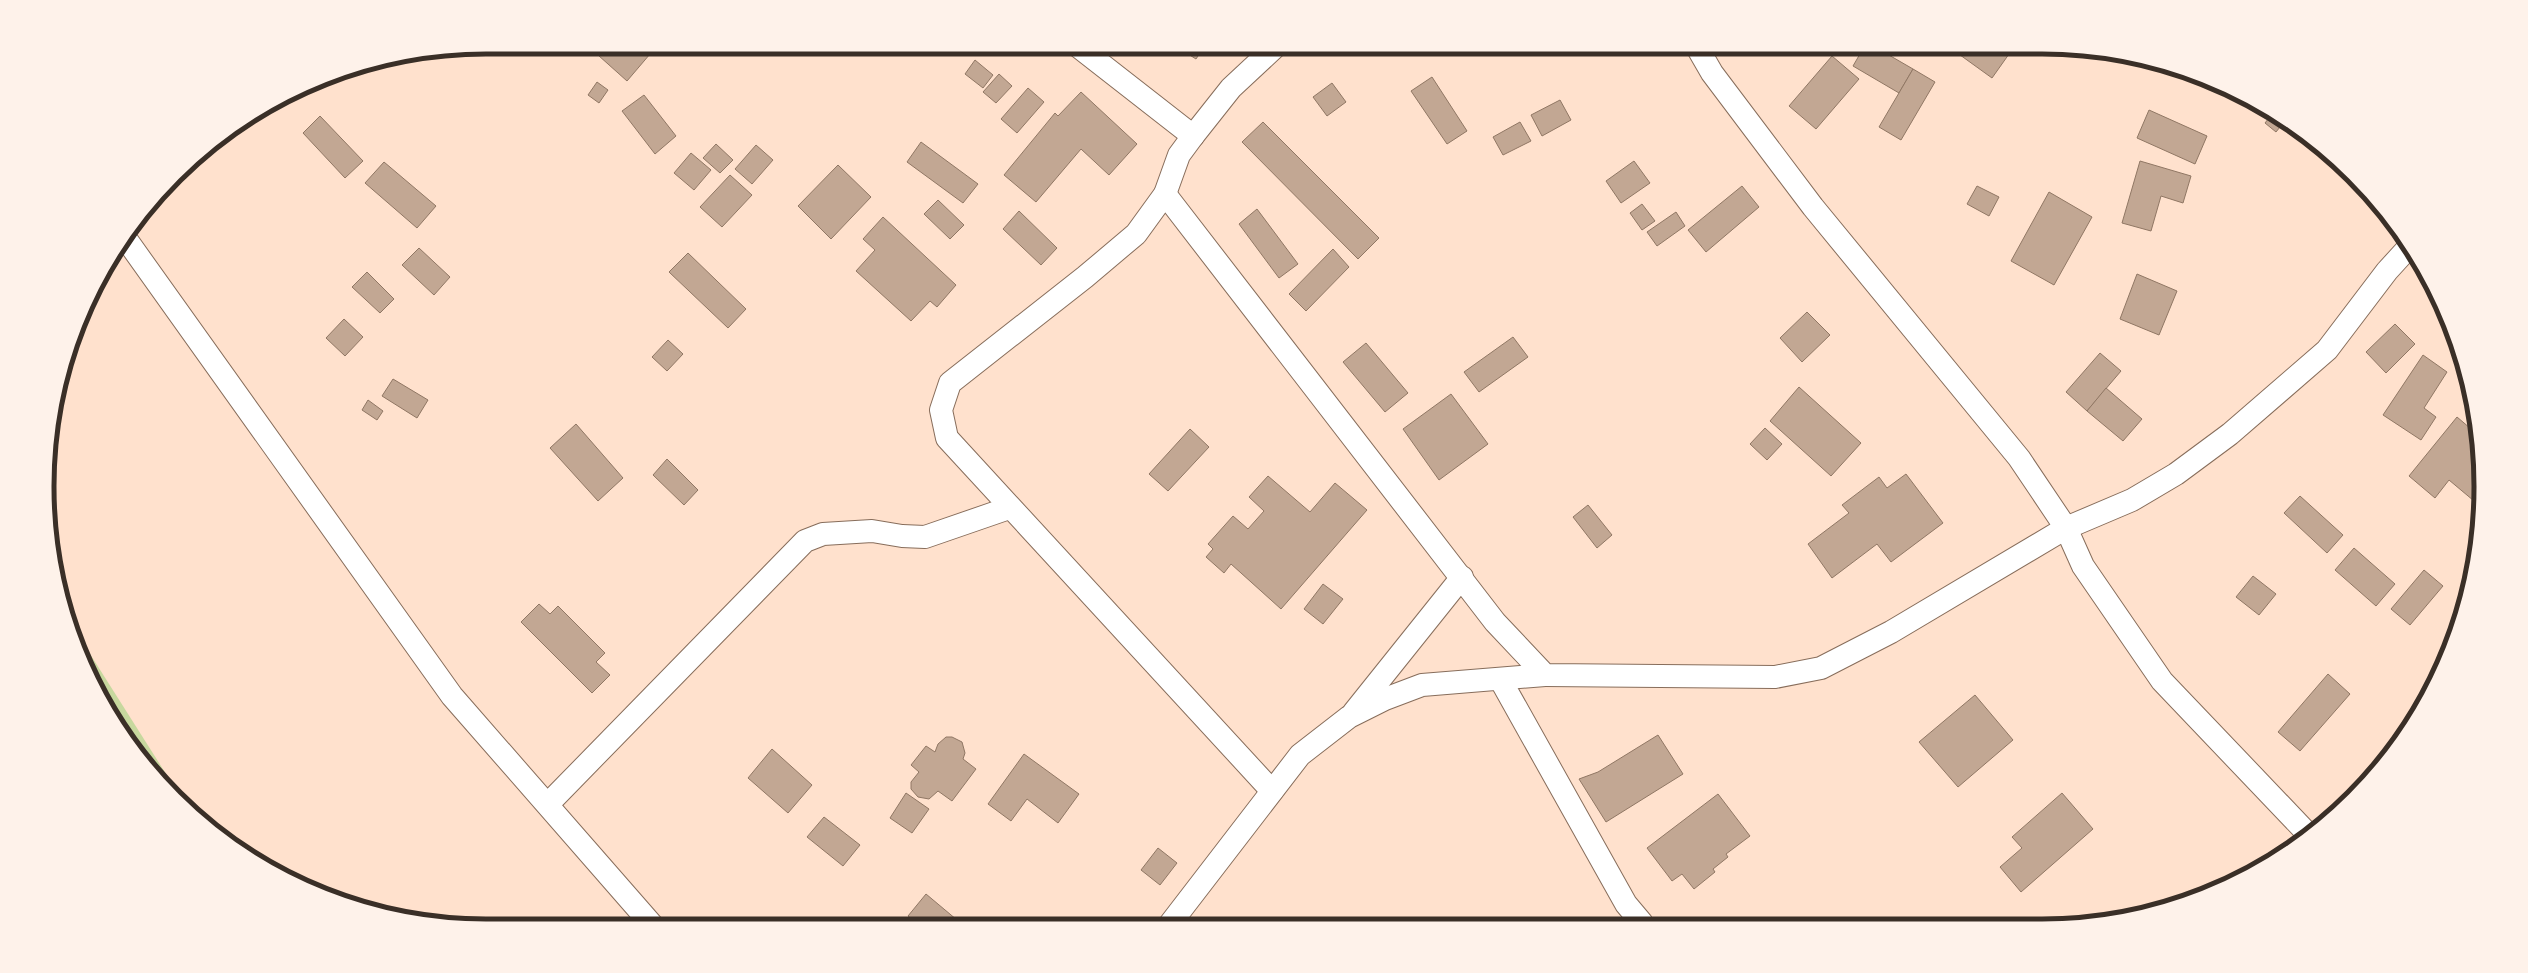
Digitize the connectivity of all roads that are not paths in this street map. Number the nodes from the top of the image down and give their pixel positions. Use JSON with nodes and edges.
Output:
{"nodes":[{"id":1,"x":1087,"y":54,"type":"edge"},
{"id":2,"x":1267,"y":54,"type":"edge"},
{"id":3,"x":1701,"y":54,"type":"edge"},
{"id":4,"x":1192,"y":136,"type":"junction"},
{"id":5,"x":1165,"y":194,"type":"junction"},
{"id":6,"x":129,"y":243,"type":"edge"},
{"id":7,"x":2405,"y":252,"type":"edge"},
{"id":8,"x":1009,"y":508,"type":"junction"},
{"id":9,"x":2066,"y":528,"type":"junction"},
{"id":10,"x":1462,"y":577,"type":"junction"},
{"id":11,"x":1545,"y":675,"type":"junction"},
{"id":12,"x":1500,"y":679,"type":"junction"},
{"id":13,"x":1349,"y":717,"type":"junction"},
{"id":14,"x":1272,"y":791,"type":"junction"},
{"id":15,"x":548,"y":804,"type":"junction"},
{"id":16,"x":2304,"y":830,"type":"edge"},
{"id":17,"x":647,"y":919,"type":"edge"},
{"id":18,"x":1174,"y":919,"type":"edge"},
{"id":19,"x":1639,"y":919,"type":"edge"}],
"edges":[{"from":1,"to":4,"type":"street"},
{"from":2,"to":4,"type":"street"},
{"from":3,"to":9,"type":"street"},
{"from":4,"to":5,"type":"street"},
{"from":5,"to":8,"type":"street"},
{"from":5,"to":10,"type":"street"},
{"from":6,"to":15,"type":"street"},
{"from":7,"to":9,"type":"street"},
{"from":8,"to":14,"type":"street"},
{"from":8,"to":15,"type":"street"},
{"from":9,"to":11,"type":"street"},
{"from":9,"to":16,"type":"street"},
{"from":10,"to":11,"type":"street"},
{"from":10,"to":13,"type":"street"},
{"from":11,"to":12,"type":"street"},
{"from":12,"to":13,"type":"street"},
{"from":12,"to":19,"type":"street"},
{"from":13,"to":14,"type":"street"},
{"from":14,"to":18,"type":"street"},
{"from":15,"to":17,"type":"street"}]}
